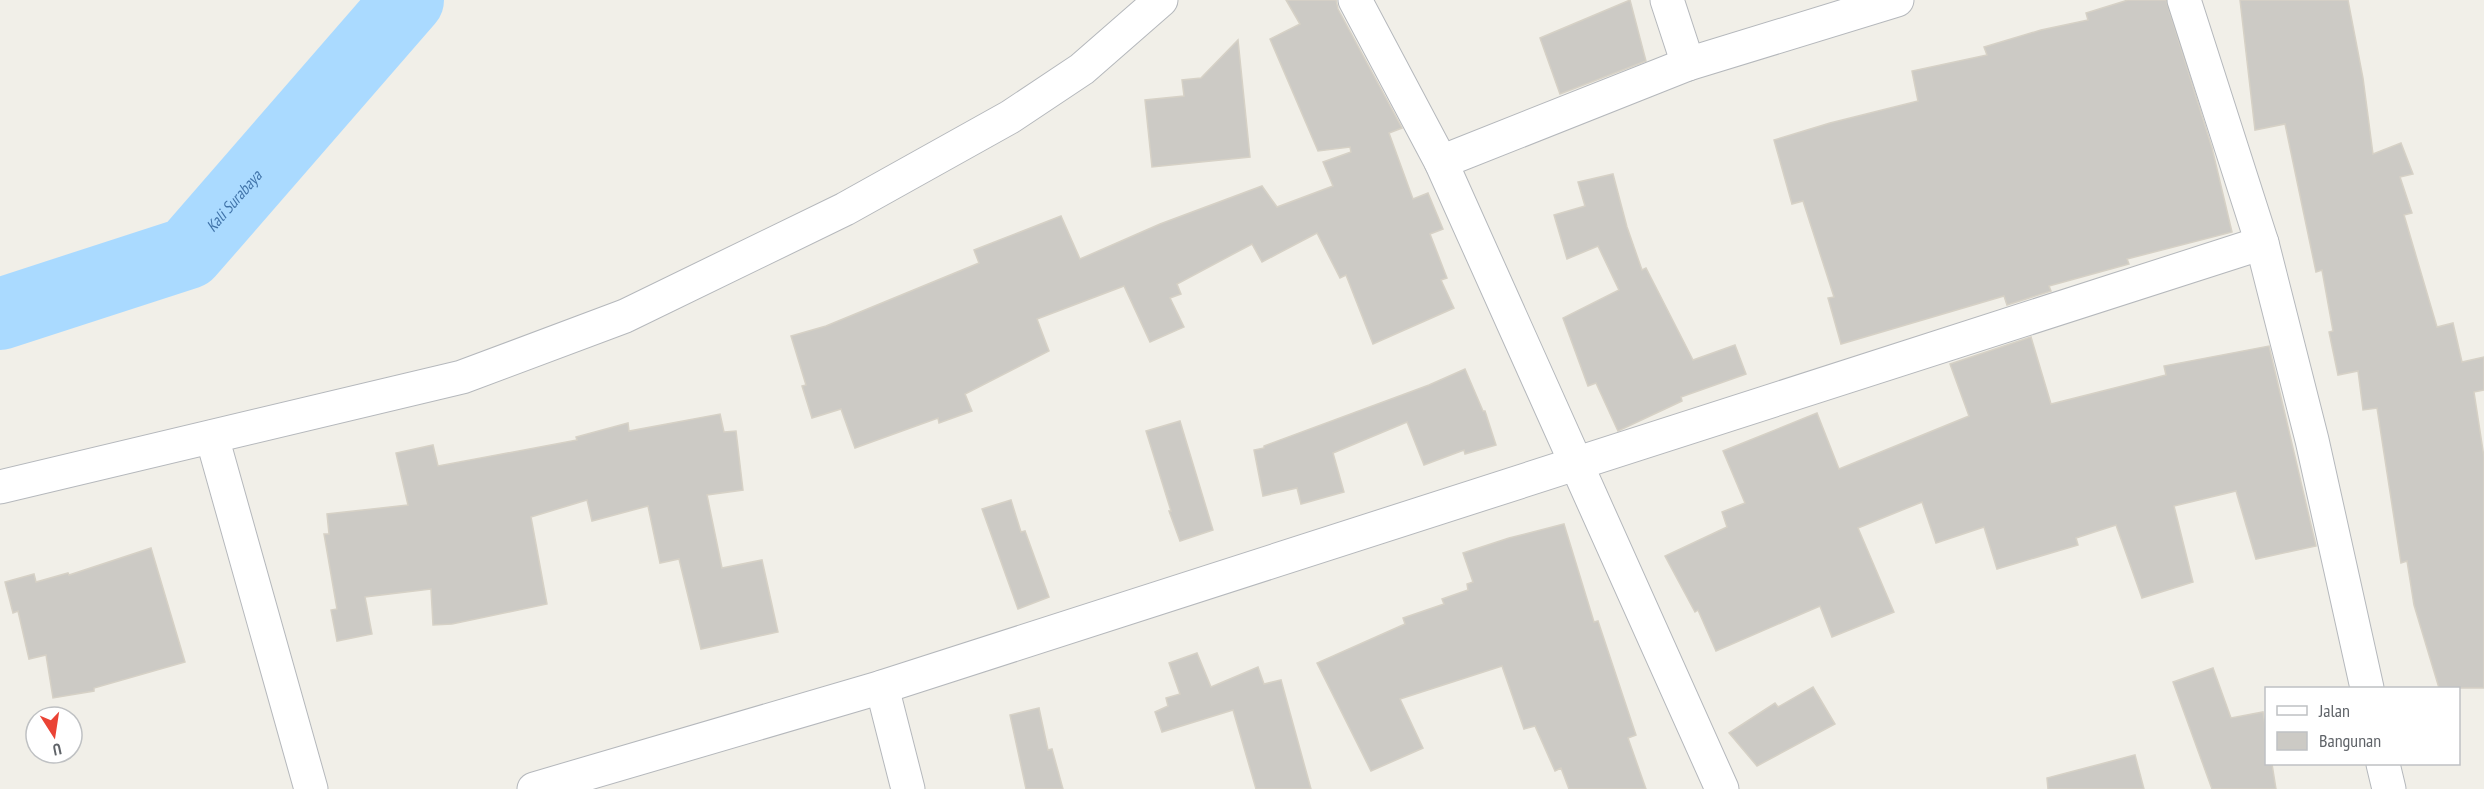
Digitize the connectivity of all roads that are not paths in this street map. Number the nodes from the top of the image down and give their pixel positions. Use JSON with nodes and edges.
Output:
{"nodes":[{"id":1,"x":1161,"y":0,"type":"edge"},
{"id":2,"x":1355,"y":0,"type":"edge"},
{"id":3,"x":1667,"y":0,"type":"edge"},
{"id":4,"x":1897,"y":0,"type":"edge"},
{"id":5,"x":2184,"y":0,"type":"edge"},
{"id":6,"x":1688,"y":64,"type":"junction"},
{"id":7,"x":1441,"y":162,"type":"junction"},
{"id":8,"x":2262,"y":243,"type":"junction"},
{"id":9,"x":212,"y":436,"type":"junction"},
{"id":10,"x":1576,"y":462,"type":"junction"},
{"id":11,"x":0,"y":487,"type":"edge"},
{"id":12,"x":882,"y":687,"type":"junction"},
{"id":13,"x":2367,"y":687,"type":"edge"},
{"id":14,"x":2383,"y":765,"type":"edge"},
{"id":15,"x":311,"y":789,"type":"edge"},
{"id":16,"x":534,"y":789,"type":"edge"},
{"id":17,"x":908,"y":789,"type":"edge"},
{"id":18,"x":1722,"y":789,"type":"edge"},
{"id":19,"x":2389,"y":789,"type":"edge"}],
"edges":[{"from":1,"to":9,"type":"street"},
{"from":2,"to":7,"type":"street"},
{"from":3,"to":6,"type":"street"},
{"from":4,"to":6,"type":"street"},
{"from":5,"to":8,"type":"street"},
{"from":6,"to":7,"type":"street"},
{"from":7,"to":10,"type":"street"},
{"from":8,"to":10,"type":"street"},
{"from":8,"to":13,"type":"street"},
{"from":9,"to":11,"type":"street"},
{"from":9,"to":15,"type":"street"},
{"from":10,"to":12,"type":"street"},
{"from":10,"to":18,"type":"street"},
{"from":12,"to":16,"type":"street"},
{"from":12,"to":17,"type":"street"},
{"from":14,"to":19,"type":"street"}]}
